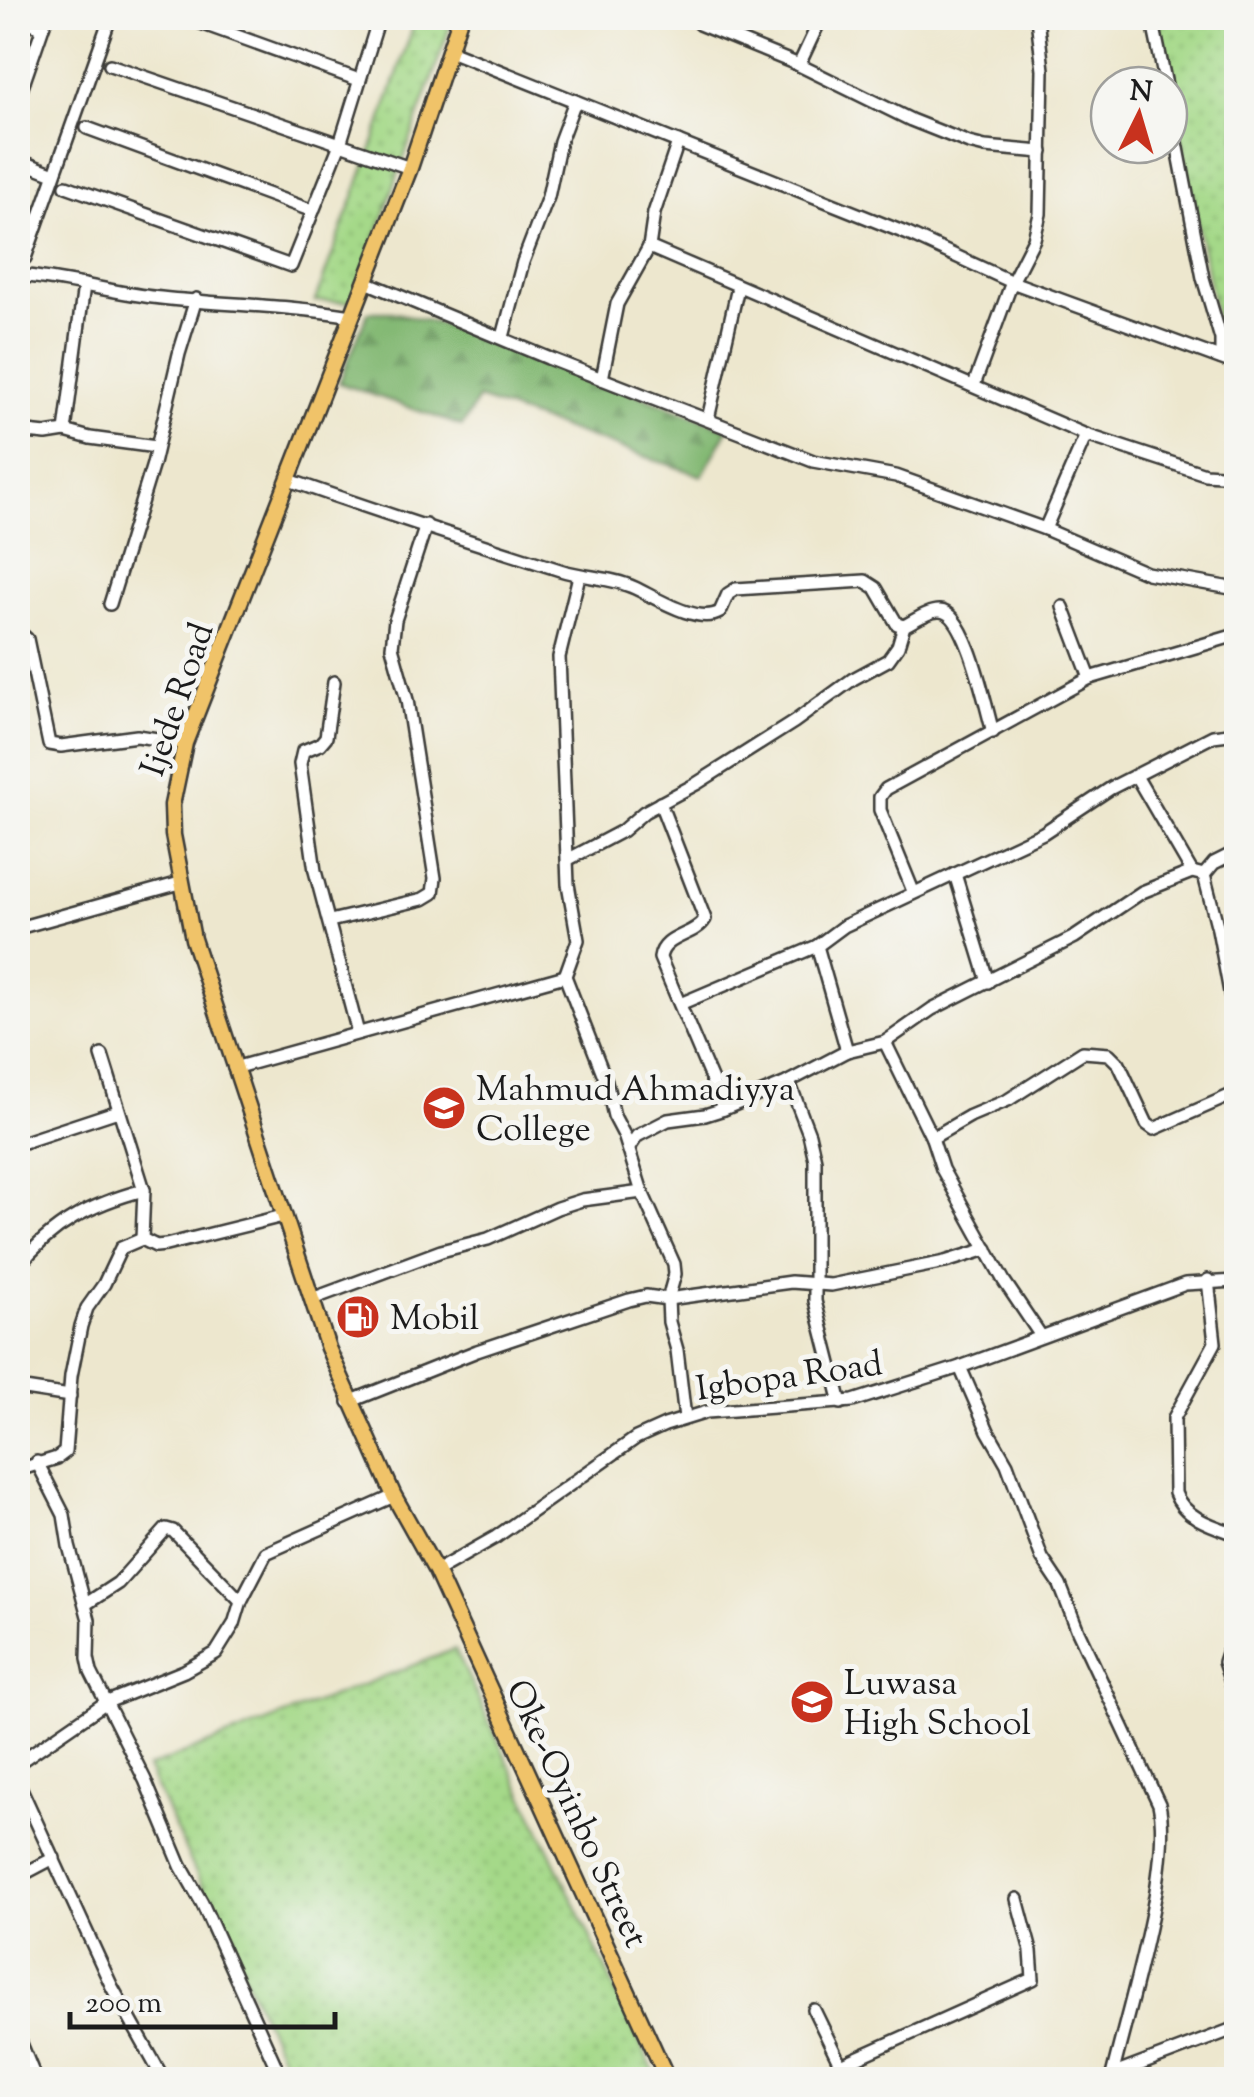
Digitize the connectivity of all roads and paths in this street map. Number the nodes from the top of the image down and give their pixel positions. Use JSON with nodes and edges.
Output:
{"nodes":[{"id":1,"x":18,"y":18,"type":"edge"},
{"id":2,"x":110,"y":18,"type":"edge"},
{"id":3,"x":187,"y":18,"type":"edge"},
{"id":4,"x":364,"y":18,"type":"edge"},
{"id":5,"x":460,"y":18,"type":"edge"},
{"id":6,"x":697,"y":18,"type":"edge"},
{"id":7,"x":821,"y":18,"type":"edge"},
{"id":8,"x":1037,"y":18,"type":"edge"},
{"id":9,"x":1152,"y":18,"type":"edge"},
{"id":10,"x":378,"y":20,"type":"edge"},
{"id":11,"x":44,"y":22,"type":"edge"},
{"id":12,"x":450,"y":50,"type":"junction"},
{"id":13,"x":110,"y":65,"type":"dead end"},
{"id":14,"x":800,"y":65,"type":"junction"},
{"id":15,"x":1162,"y":65,"type":"edge"},
{"id":16,"x":359,"y":80,"type":"junction"},
{"id":17,"x":18,"y":99,"type":"edge"},
{"id":18,"x":575,"y":101,"type":"junction"},
{"id":19,"x":87,"y":128,"type":"dead end"},
{"id":20,"x":678,"y":142,"type":"junction"},
{"id":21,"x":340,"y":144,"type":"junction"},
{"id":22,"x":1042,"y":152,"type":"junction"},
{"id":23,"x":18,"y":160,"type":"edge"},
{"id":24,"x":1181,"y":165,"type":"edge"},
{"id":25,"x":410,"y":168,"type":"junction"},
{"id":26,"x":54,"y":174,"type":"junction"},
{"id":27,"x":66,"y":186,"type":"dead end"},
{"id":28,"x":313,"y":211,"type":"junction"},
{"id":29,"x":649,"y":247,"type":"junction"},
{"id":30,"x":25,"y":258,"type":"dead end"},
{"id":31,"x":18,"y":275,"type":"edge"},
{"id":32,"x":366,"y":282,"type":"junction"},
{"id":33,"x":1012,"y":282,"type":"junction"},
{"id":34,"x":84,"y":285,"type":"junction"},
{"id":35,"x":738,"y":288,"type":"junction"},
{"id":36,"x":196,"y":300,"type":"junction"},
{"id":37,"x":352,"y":316,"type":"junction"},
{"id":38,"x":503,"y":337,"type":"junction"},
{"id":39,"x":1221,"y":358,"type":"junction"},
{"id":40,"x":1236,"y":364,"type":"edge"},
{"id":41,"x":602,"y":379,"type":"junction"},
{"id":42,"x":974,"y":386,"type":"junction"},
{"id":43,"x":708,"y":419,"type":"junction"},
{"id":44,"x":18,"y":430,"type":"edge"},
{"id":45,"x":66,"y":430,"type":"junction"},
{"id":46,"x":1086,"y":435,"type":"junction"},
{"id":47,"x":156,"y":446,"type":"junction"},
{"id":48,"x":1236,"y":476,"type":"edge"},
{"id":49,"x":289,"y":480,"type":"junction"},
{"id":50,"x":426,"y":525,"type":"junction"},
{"id":51,"x":1045,"y":529,"type":"junction"},
{"id":52,"x":579,"y":576,"type":"junction"},
{"id":53,"x":1236,"y":589,"type":"edge"},
{"id":54,"x":110,"y":604,"type":"dead end"},
{"id":55,"x":1063,"y":607,"type":"dead end"},
{"id":56,"x":904,"y":626,"type":"junction"},
{"id":57,"x":18,"y":632,"type":"edge"},
{"id":58,"x":1236,"y":636,"type":"edge"},
{"id":59,"x":1090,"y":678,"type":"junction"},
{"id":60,"x":334,"y":682,"type":"dead end"},
{"id":61,"x":993,"y":732,"type":"junction"},
{"id":62,"x":1236,"y":733,"type":"edge"},
{"id":63,"x":185,"y":743,"type":"junction"},
{"id":64,"x":1136,"y":776,"type":"junction"},
{"id":65,"x":660,"y":802,"type":"junction"},
{"id":66,"x":1236,"y":852,"type":"edge"},
{"id":67,"x":568,"y":859,"type":"junction"},
{"id":68,"x":1198,"y":873,"type":"junction"},
{"id":69,"x":954,"y":874,"type":"junction"},
{"id":70,"x":180,"y":883,"type":"junction"},
{"id":71,"x":913,"y":892,"type":"junction"},
{"id":72,"x":330,"y":921,"type":"junction"},
{"id":73,"x":18,"y":928,"type":"edge"},
{"id":74,"x":817,"y":946,"type":"junction"},
{"id":75,"x":565,"y":976,"type":"junction"},
{"id":76,"x":988,"y":982,"type":"junction"},
{"id":77,"x":680,"y":1004,"type":"junction"},
{"id":78,"x":1236,"y":1024,"type":"edge"},
{"id":79,"x":358,"y":1033,"type":"junction"},
{"id":80,"x":886,"y":1042,"type":"junction"},
{"id":81,"x":847,"y":1052,"type":"junction"},
{"id":82,"x":102,"y":1055,"type":"dead end"},
{"id":83,"x":234,"y":1068,"type":"junction"},
{"id":84,"x":788,"y":1082,"type":"junction"},
{"id":85,"x":1236,"y":1092,"type":"edge"},
{"id":86,"x":724,"y":1108,"type":"junction"},
{"id":87,"x":118,"y":1111,"type":"junction"},
{"id":88,"x":932,"y":1138,"type":"junction"},
{"id":89,"x":630,"y":1140,"type":"junction"},
{"id":90,"x":18,"y":1144,"type":"edge"},
{"id":91,"x":144,"y":1190,"type":"junction"},
{"id":92,"x":642,"y":1192,"type":"junction"},
{"id":93,"x":283,"y":1216,"type":"junction"},
{"id":94,"x":142,"y":1239,"type":"junction"},
{"id":95,"x":988,"y":1249,"type":"junction"},
{"id":96,"x":18,"y":1267,"type":"edge"},
{"id":97,"x":1208,"y":1280,"type":"junction"},
{"id":98,"x":1236,"y":1281,"type":"edge"},
{"id":99,"x":816,"y":1284,"type":"junction"},
{"id":100,"x":668,"y":1298,"type":"junction"},
{"id":101,"x":312,"y":1299,"type":"junction"},
{"id":102,"x":1041,"y":1336,"type":"junction"},
{"id":103,"x":960,"y":1367,"type":"junction"},
{"id":104,"x":18,"y":1388,"type":"edge"},
{"id":105,"x":70,"y":1396,"type":"junction"},
{"id":106,"x":350,"y":1402,"type":"junction"},
{"id":107,"x":841,"y":1403,"type":"junction"},
{"id":108,"x":685,"y":1418,"type":"junction"},
{"id":109,"x":37,"y":1462,"type":"junction"},
{"id":110,"x":18,"y":1470,"type":"edge"},
{"id":111,"x":394,"y":1496,"type":"junction"},
{"id":112,"x":1236,"y":1534,"type":"edge"},
{"id":113,"x":436,"y":1571,"type":"junction"},
{"id":114,"x":240,"y":1600,"type":"junction"},
{"id":115,"x":86,"y":1604,"type":"junction"},
{"id":116,"x":1236,"y":1651,"type":"edge"},
{"id":117,"x":1236,"y":1697,"type":"edge"},
{"id":118,"x":105,"y":1703,"type":"junction"},
{"id":119,"x":18,"y":1763,"type":"edge"},
{"id":120,"x":18,"y":1782,"type":"edge"},
{"id":121,"x":54,"y":1858,"type":"junction"},
{"id":122,"x":18,"y":1877,"type":"edge"},
{"id":123,"x":1018,"y":1899,"type":"dead end"},
{"id":124,"x":814,"y":2010,"type":"dead end"},
{"id":125,"x":1236,"y":2028,"type":"edge"},
{"id":126,"x":18,"y":2036,"type":"edge"},
{"id":127,"x":841,"y":2065,"type":"junction"},
{"id":128,"x":1111,"y":2077,"type":"edge"},
{"id":129,"x":36,"y":2080,"type":"edge"},
{"id":130,"x":164,"y":2080,"type":"edge"},
{"id":131,"x":282,"y":2080,"type":"edge"},
{"id":132,"x":668,"y":2080,"type":"edge"},
{"id":133,"x":848,"y":2080,"type":"edge"}],
"edges":[{"from":1,"to":11,"type":"street"},
{"from":2,"to":26,"type":"street"},
{"from":3,"to":16,"type":"street"},
{"from":4,"to":10,"type":"street"},
{"from":5,"to":12,"type":"main road","name":"Ijede Road"},
{"from":6,"to":14,"type":"street"},
{"from":7,"to":14,"type":"street"},
{"from":8,"to":22,"type":"street"},
{"from":9,"to":15,"type":"street"},
{"from":10,"to":16,"type":"street"},
{"from":11,"to":17,"type":"street"},
{"from":12,"to":18,"type":"street"},
{"from":12,"to":25,"type":"main road","name":"Ijede Road"},
{"from":13,"to":21,"type":"street"},
{"from":14,"to":22,"type":"street"},
{"from":16,"to":21,"type":"street"},
{"from":18,"to":20,"type":"street"},
{"from":18,"to":38,"type":"street"},
{"from":19,"to":28,"type":"street"},
{"from":20,"to":29,"type":"street"},
{"from":20,"to":33,"type":"street"},
{"from":21,"to":25,"type":"street"},
{"from":21,"to":28,"type":"street"},
{"from":22,"to":33,"type":"street"},
{"from":23,"to":26,"type":"street"},
{"from":24,"to":39,"type":"street"},
{"from":25,"to":32,"type":"main road","name":"Ijede Road"},
{"from":26,"to":30,"type":"street"},
{"from":27,"to":28,"type":"street"},
{"from":29,"to":35,"type":"street"},
{"from":29,"to":41,"type":"street"},
{"from":31,"to":34,"type":"street"},
{"from":32,"to":37,"type":"main road","name":"Ijede Road"},
{"from":32,"to":38,"type":"street"},
{"from":33,"to":39,"type":"street"},
{"from":33,"to":42,"type":"street"},
{"from":34,"to":36,"type":"street"},
{"from":34,"to":45,"type":"street"},
{"from":35,"to":42,"type":"street"},
{"from":35,"to":43,"type":"street"},
{"from":36,"to":37,"type":"street"},
{"from":36,"to":47,"type":"street"},
{"from":37,"to":49,"type":"main road","name":"Ijede Road"},
{"from":38,"to":41,"type":"street"},
{"from":39,"to":40,"type":"street"},
{"from":41,"to":43,"type":"street"},
{"from":42,"to":46,"type":"street"},
{"from":43,"to":51,"type":"street"},
{"from":44,"to":45,"type":"street"},
{"from":45,"to":47,"type":"street"},
{"from":46,"to":48,"type":"street"},
{"from":46,"to":51,"type":"street"},
{"from":47,"to":54,"type":"street"},
{"from":49,"to":50,"type":"street"},
{"from":49,"to":63,"type":"main road","name":"Ijede Road"},
{"from":50,"to":52,"type":"street"},
{"from":50,"to":72,"type":"street"},
{"from":51,"to":53,"type":"street"},
{"from":52,"to":56,"type":"street"},
{"from":52,"to":67,"type":"street"},
{"from":55,"to":59,"type":"street"},
{"from":56,"to":61,"type":"street"},
{"from":56,"to":65,"type":"street"},
{"from":57,"to":63,"type":"street"},
{"from":58,"to":59,"type":"street"},
{"from":59,"to":61,"type":"street"},
{"from":60,"to":72,"type":"street"},
{"from":61,"to":71,"type":"street"},
{"from":62,"to":64,"type":"street"},
{"from":63,"to":70,"type":"main road","name":"Ijede Road"},
{"from":64,"to":68,"type":"street"},
{"from":64,"to":69,"type":"street"},
{"from":65,"to":67,"type":"street"},
{"from":65,"to":77,"type":"street"},
{"from":66,"to":68,"type":"street"},
{"from":67,"to":75,"type":"street"},
{"from":68,"to":76,"type":"street"},
{"from":68,"to":78,"type":"street"},
{"from":69,"to":71,"type":"street"},
{"from":69,"to":76,"type":"street"},
{"from":70,"to":73,"type":"street"},
{"from":70,"to":83,"type":"main road","name":"Ijede Road"},
{"from":71,"to":74,"type":"street"},
{"from":72,"to":79,"type":"street"},
{"from":74,"to":77,"type":"street"},
{"from":74,"to":81,"type":"street"},
{"from":75,"to":79,"type":"street"},
{"from":75,"to":89,"type":"street"},
{"from":76,"to":80,"type":"street"},
{"from":77,"to":86,"type":"street"},
{"from":79,"to":83,"type":"street"},
{"from":80,"to":81,"type":"street"},
{"from":80,"to":88,"type":"street"},
{"from":81,"to":84,"type":"street"},
{"from":82,"to":87,"type":"street"},
{"from":83,"to":93,"type":"main road","name":"Ijede Road"},
{"from":84,"to":86,"type":"street"},
{"from":84,"to":99,"type":"street"},
{"from":85,"to":88,"type":"street"},
{"from":86,"to":89,"type":"street"},
{"from":87,"to":90,"type":"street"},
{"from":87,"to":91,"type":"street"},
{"from":88,"to":95,"type":"street"},
{"from":89,"to":92,"type":"street"},
{"from":91,"to":94,"type":"street"},
{"from":91,"to":96,"type":"street"},
{"from":92,"to":100,"type":"street"},
{"from":92,"to":101,"type":"street"},
{"from":93,"to":94,"type":"street"},
{"from":93,"to":101,"type":"main road","name":"Ijede Road"},
{"from":94,"to":105,"type":"street"},
{"from":95,"to":99,"type":"street"},
{"from":95,"to":102,"type":"street"},
{"from":97,"to":98,"type":"street","name":"Igbopa Road"},
{"from":97,"to":102,"type":"street","name":"Igbopa Road"},
{"from":97,"to":112,"type":"street"},
{"from":99,"to":100,"type":"street"},
{"from":99,"to":107,"type":"street"},
{"from":100,"to":106,"type":"street"},
{"from":100,"to":108,"type":"street"},
{"from":101,"to":106,"type":"main road","name":"Ijede Road"},
{"from":102,"to":103,"type":"street","name":"Igbopa Road"},
{"from":103,"to":107,"type":"street","name":"Igbopa Road"},
{"from":103,"to":128,"type":"street"},
{"from":104,"to":105,"type":"street"},
{"from":105,"to":109,"type":"street"},
{"from":106,"to":111,"type":"main road","name":"Ijede Road"},
{"from":107,"to":108,"type":"street","name":"Igbopa Road"},
{"from":108,"to":113,"type":"street","name":"Igbopa Road"},
{"from":109,"to":110,"type":"street"},
{"from":109,"to":115,"type":"street"},
{"from":111,"to":113,"type":"main road","name":"Ijede Road"},
{"from":111,"to":114,"type":"street"},
{"from":113,"to":132,"type":"main road","name":"Oke-Oyinbo Street"},
{"from":114,"to":115,"type":"street"},
{"from":114,"to":118,"type":"street"},
{"from":115,"to":118,"type":"street"},
{"from":116,"to":117,"type":"street"},
{"from":118,"to":119,"type":"street"},
{"from":118,"to":131,"type":"street"},
{"from":120,"to":121,"type":"street"},
{"from":121,"to":122,"type":"street"},
{"from":121,"to":130,"type":"street"},
{"from":123,"to":127,"type":"street"},
{"from":124,"to":127,"type":"street"},
{"from":125,"to":128,"type":"street"},
{"from":126,"to":129,"type":"street"},
{"from":127,"to":133,"type":"street"}]}
